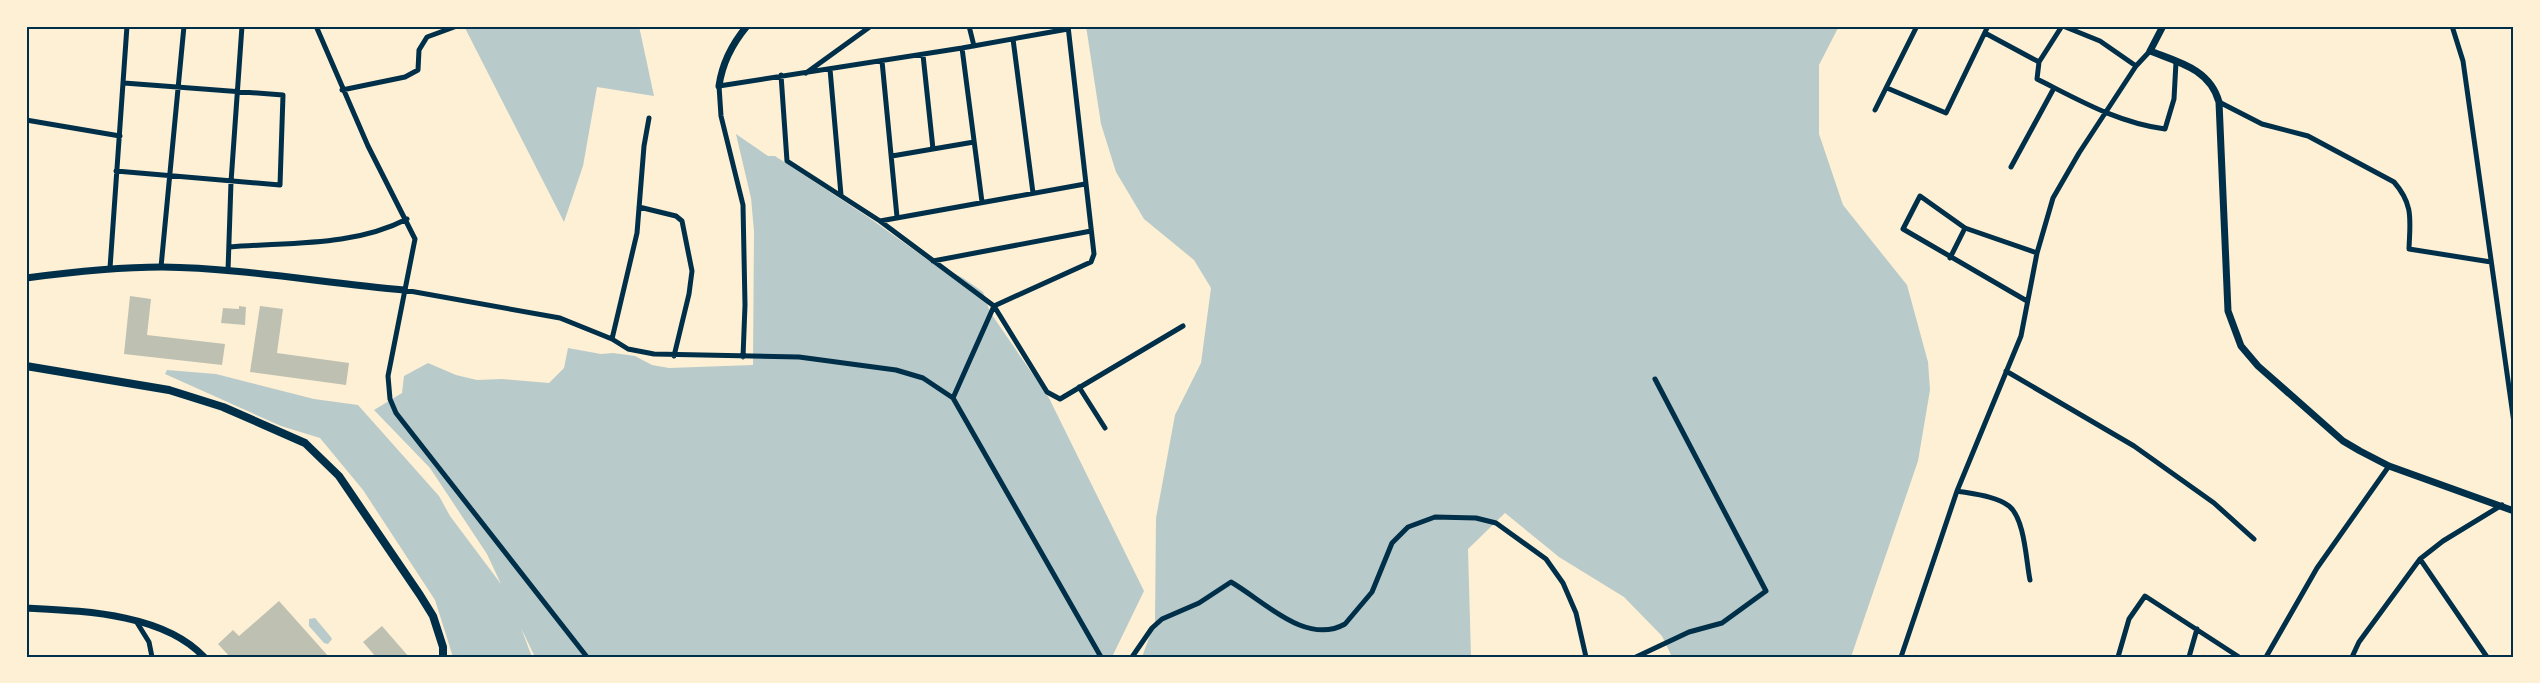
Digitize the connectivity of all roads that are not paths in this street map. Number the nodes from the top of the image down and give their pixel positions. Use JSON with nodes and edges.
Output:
{"nodes":[{"id":1,"x":127,"y":26,"type":"edge"},
{"id":2,"x":184,"y":26,"type":"edge"},
{"id":3,"x":242,"y":26,"type":"edge"},
{"id":4,"x":316,"y":26,"type":"edge"},
{"id":5,"x":457,"y":26,"type":"edge"},
{"id":6,"x":747,"y":26,"type":"edge"},
{"id":7,"x":871,"y":26,"type":"edge"},
{"id":8,"x":969,"y":26,"type":"edge"},
{"id":9,"x":1917,"y":26,"type":"edge"},
{"id":10,"x":1988,"y":26,"type":"edge"},
{"id":11,"x":2063,"y":26,"type":"edge"},
{"id":12,"x":2162,"y":26,"type":"edge"},
{"id":13,"x":2452,"y":26,"type":"edge"},
{"id":14,"x":1068,"y":27,"type":"edge"},
{"id":15,"x":1985,"y":33,"type":"junction"},
{"id":16,"x":1013,"y":39,"type":"junction"},
{"id":17,"x":974,"y":46,"type":"junction"},
{"id":18,"x":962,"y":48,"type":"junction"},
{"id":19,"x":2150,"y":51,"type":"junction"},
{"id":20,"x":923,"y":54,"type":"junction"},
{"id":21,"x":882,"y":61,"type":"junction"},
{"id":22,"x":2039,"y":62,"type":"junction"},
{"id":23,"x":2176,"y":62,"type":"junction"},
{"id":24,"x":2136,"y":66,"type":"junction"},
{"id":25,"x":830,"y":69,"type":"junction"},
{"id":26,"x":806,"y":73,"type":"junction"},
{"id":27,"x":781,"y":75,"type":"junction"},
{"id":28,"x":124,"y":83,"type":"junction"},
{"id":29,"x":719,"y":86,"type":"junction"},
{"id":30,"x":180,"y":88,"type":"junction"},
{"id":31,"x":1887,"y":88,"type":"junction"},
{"id":32,"x":2054,"y":88,"type":"junction"},
{"id":33,"x":342,"y":90,"type":"junction"},
{"id":34,"x":236,"y":93,"type":"junction"},
{"id":35,"x":2219,"y":102,"type":"junction"},
{"id":36,"x":1875,"y":110,"type":"dead end"},
{"id":37,"x":2105,"y":114,"type":"junction"},
{"id":38,"x":649,"y":118,"type":"dead end"},
{"id":39,"x":26,"y":120,"type":"edge"},
{"id":40,"x":120,"y":136,"type":"junction"},
{"id":41,"x":974,"y":142,"type":"junction"},
{"id":42,"x":933,"y":149,"type":"junction"},
{"id":43,"x":892,"y":156,"type":"junction"},
{"id":44,"x":2011,"y":167,"type":"dead end"},
{"id":45,"x":116,"y":171,"type":"junction"},
{"id":46,"x":171,"y":174,"type":"junction"},
{"id":47,"x":231,"y":182,"type":"junction"},
{"id":48,"x":1085,"y":184,"type":"junction"},
{"id":49,"x":1032,"y":193,"type":"junction"},
{"id":50,"x":841,"y":196,"type":"junction"},
{"id":51,"x":982,"y":202,"type":"junction"},
{"id":52,"x":639,"y":206,"type":"junction"},
{"id":53,"x":897,"y":217,"type":"junction"},
{"id":54,"x":407,"y":220,"type":"junction"},
{"id":55,"x":880,"y":221,"type":"junction"},
{"id":56,"x":1965,"y":228,"type":"junction"},
{"id":57,"x":1091,"y":231,"type":"junction"},
{"id":58,"x":230,"y":247,"type":"junction"},
{"id":59,"x":2037,"y":253,"type":"junction"},
{"id":60,"x":1950,"y":258,"type":"junction"},
{"id":61,"x":933,"y":261,"type":"junction"},
{"id":62,"x":2491,"y":262,"type":"junction"},
{"id":63,"x":161,"y":267,"type":"junction"},
{"id":64,"x":110,"y":268,"type":"junction"},
{"id":65,"x":228,"y":272,"type":"junction"},
{"id":66,"x":26,"y":278,"type":"edge"},
{"id":67,"x":404,"y":290,"type":"junction"},
{"id":68,"x":2028,"y":301,"type":"junction"},
{"id":69,"x":994,"y":306,"type":"junction"},
{"id":70,"x":1183,"y":326,"type":"dead end"},
{"id":71,"x":612,"y":339,"type":"junction"},
{"id":72,"x":674,"y":356,"type":"junction"},
{"id":73,"x":743,"y":357,"type":"junction"},
{"id":74,"x":26,"y":366,"type":"edge"},
{"id":75,"x":2006,"y":372,"type":"junction"},
{"id":76,"x":1655,"y":379,"type":"dead end"},
{"id":77,"x":1079,"y":387,"type":"junction"},
{"id":78,"x":953,"y":398,"type":"junction"},
{"id":79,"x":2514,"y":423,"type":"edge"},
{"id":80,"x":1105,"y":428,"type":"dead end"},
{"id":81,"x":2389,"y":466,"type":"junction"},
{"id":82,"x":1957,"y":491,"type":"junction"},
{"id":83,"x":2502,"y":505,"type":"junction"},
{"id":84,"x":2514,"y":511,"type":"edge"},
{"id":85,"x":2254,"y":539,"type":"dead end"},
{"id":86,"x":2420,"y":559,"type":"junction"},
{"id":87,"x":2030,"y":580,"type":"dead end"},
{"id":88,"x":26,"y":608,"type":"edge"},
{"id":89,"x":136,"y":621,"type":"junction"},
{"id":90,"x":2197,"y":630,"type":"junction"},
{"id":91,"x":152,"y":657,"type":"edge"},
{"id":92,"x":204,"y":657,"type":"edge"},
{"id":93,"x":443,"y":657,"type":"edge"},
{"id":94,"x":587,"y":657,"type":"edge"},
{"id":95,"x":1101,"y":657,"type":"edge"},
{"id":96,"x":1132,"y":657,"type":"edge"},
{"id":97,"x":1586,"y":657,"type":"edge"},
{"id":98,"x":1636,"y":657,"type":"edge"},
{"id":99,"x":1901,"y":657,"type":"edge"},
{"id":100,"x":2118,"y":657,"type":"edge"},
{"id":101,"x":2188,"y":657,"type":"edge"},
{"id":102,"x":2239,"y":657,"type":"edge"},
{"id":103,"x":2266,"y":657,"type":"edge"},
{"id":104,"x":2352,"y":657,"type":"edge"},
{"id":105,"x":2487,"y":657,"type":"edge"}],
"edges":[{"from":1,"to":28,"type":"street"},
{"from":2,"to":30,"type":"street"},
{"from":3,"to":34,"type":"street"},
{"from":4,"to":33,"type":"street"},
{"from":5,"to":33,"type":"street"},
{"from":6,"to":29,"type":"street"},
{"from":7,"to":26,"type":"street"},
{"from":8,"to":17,"type":"street"},
{"from":9,"to":31,"type":"street"},
{"from":10,"to":15,"type":"street"},
{"from":11,"to":22,"type":"street"},
{"from":11,"to":24,"type":"street"},
{"from":12,"to":19,"type":"street"},
{"from":13,"to":62,"type":"street"},
{"from":14,"to":16,"type":"street"},
{"from":14,"to":48,"type":"street"},
{"from":15,"to":22,"type":"street"},
{"from":15,"to":31,"type":"street"},
{"from":16,"to":17,"type":"street"},
{"from":16,"to":49,"type":"street"},
{"from":17,"to":18,"type":"street"},
{"from":18,"to":20,"type":"street"},
{"from":18,"to":41,"type":"street"},
{"from":19,"to":23,"type":"street"},
{"from":19,"to":24,"type":"street"},
{"from":20,"to":21,"type":"street"},
{"from":20,"to":42,"type":"street"},
{"from":21,"to":25,"type":"street"},
{"from":21,"to":43,"type":"street"},
{"from":22,"to":32,"type":"street"},
{"from":23,"to":35,"type":"street"},
{"from":23,"to":37,"type":"street"},
{"from":24,"to":37,"type":"street"},
{"from":25,"to":26,"type":"street"},
{"from":25,"to":50,"type":"street"},
{"from":26,"to":27,"type":"street"},
{"from":27,"to":29,"type":"street"},
{"from":27,"to":50,"type":"street"},
{"from":28,"to":30,"type":"street"},
{"from":28,"to":40,"type":"street"},
{"from":29,"to":73,"type":"street"},
{"from":30,"to":34,"type":"street"},
{"from":30,"to":46,"type":"street"},
{"from":31,"to":36,"type":"street"},
{"from":32,"to":37,"type":"street"},
{"from":32,"to":44,"type":"street"},
{"from":33,"to":54,"type":"street"},
{"from":34,"to":47,"type":"street"},
{"from":34,"to":47,"type":"street"},
{"from":35,"to":62,"type":"street"},
{"from":35,"to":81,"type":"street"},
{"from":37,"to":59,"type":"street"},
{"from":38,"to":52,"type":"street"},
{"from":39,"to":40,"type":"street"},
{"from":40,"to":45,"type":"street"},
{"from":41,"to":42,"type":"street"},
{"from":41,"to":51,"type":"street"},
{"from":42,"to":43,"type":"street"},
{"from":43,"to":53,"type":"street"},
{"from":45,"to":46,"type":"street"},
{"from":45,"to":64,"type":"street"},
{"from":46,"to":47,"type":"street"},
{"from":46,"to":63,"type":"street"},
{"from":47,"to":58,"type":"street"},
{"from":48,"to":49,"type":"street"},
{"from":48,"to":57,"type":"street"},
{"from":49,"to":51,"type":"street"},
{"from":50,"to":55,"type":"street"},
{"from":51,"to":53,"type":"street"},
{"from":52,"to":71,"type":"street"},
{"from":52,"to":72,"type":"street"},
{"from":53,"to":55,"type":"street"},
{"from":54,"to":58,"type":"street"},
{"from":54,"to":67,"type":"street"},
{"from":55,"to":61,"type":"street"},
{"from":56,"to":59,"type":"street"},
{"from":56,"to":60,"type":"street"},
{"from":56,"to":60,"type":"street"},
{"from":57,"to":61,"type":"street"},
{"from":57,"to":69,"type":"street"},
{"from":58,"to":65,"type":"street"},
{"from":59,"to":68,"type":"street"},
{"from":60,"to":68,"type":"street"},
{"from":61,"to":69,"type":"street"},
{"from":62,"to":79,"type":"street"},
{"from":63,"to":64,"type":"street"},
{"from":63,"to":65,"type":"street"},
{"from":64,"to":66,"type":"street"},
{"from":65,"to":67,"type":"street"},
{"from":67,"to":71,"type":"street"},
{"from":67,"to":94,"type":"street"},
{"from":68,"to":75,"type":"street"},
{"from":69,"to":77,"type":"street"},
{"from":69,"to":78,"type":"street"},
{"from":70,"to":77,"type":"street"},
{"from":71,"to":72,"type":"street"},
{"from":72,"to":73,"type":"street"},
{"from":73,"to":78,"type":"street"},
{"from":74,"to":93,"type":"main road"},
{"from":75,"to":82,"type":"street"},
{"from":75,"to":85,"type":"street"},
{"from":76,"to":98,"type":"street"},
{"from":77,"to":80,"type":"street"},
{"from":78,"to":95,"type":"street"},
{"from":81,"to":83,"type":"street"},
{"from":81,"to":103,"type":"street"},
{"from":82,"to":87,"type":"street"},
{"from":82,"to":99,"type":"street"},
{"from":83,"to":84,"type":"street"},
{"from":83,"to":86,"type":"street"},
{"from":86,"to":104,"type":"street"},
{"from":86,"to":105,"type":"street"},
{"from":88,"to":89,"type":"street"},
{"from":89,"to":91,"type":"street"},
{"from":89,"to":92,"type":"street"},
{"from":90,"to":100,"type":"street"},
{"from":90,"to":101,"type":"street"},
{"from":90,"to":102,"type":"street"},
{"from":96,"to":97,"type":"street"}]}
